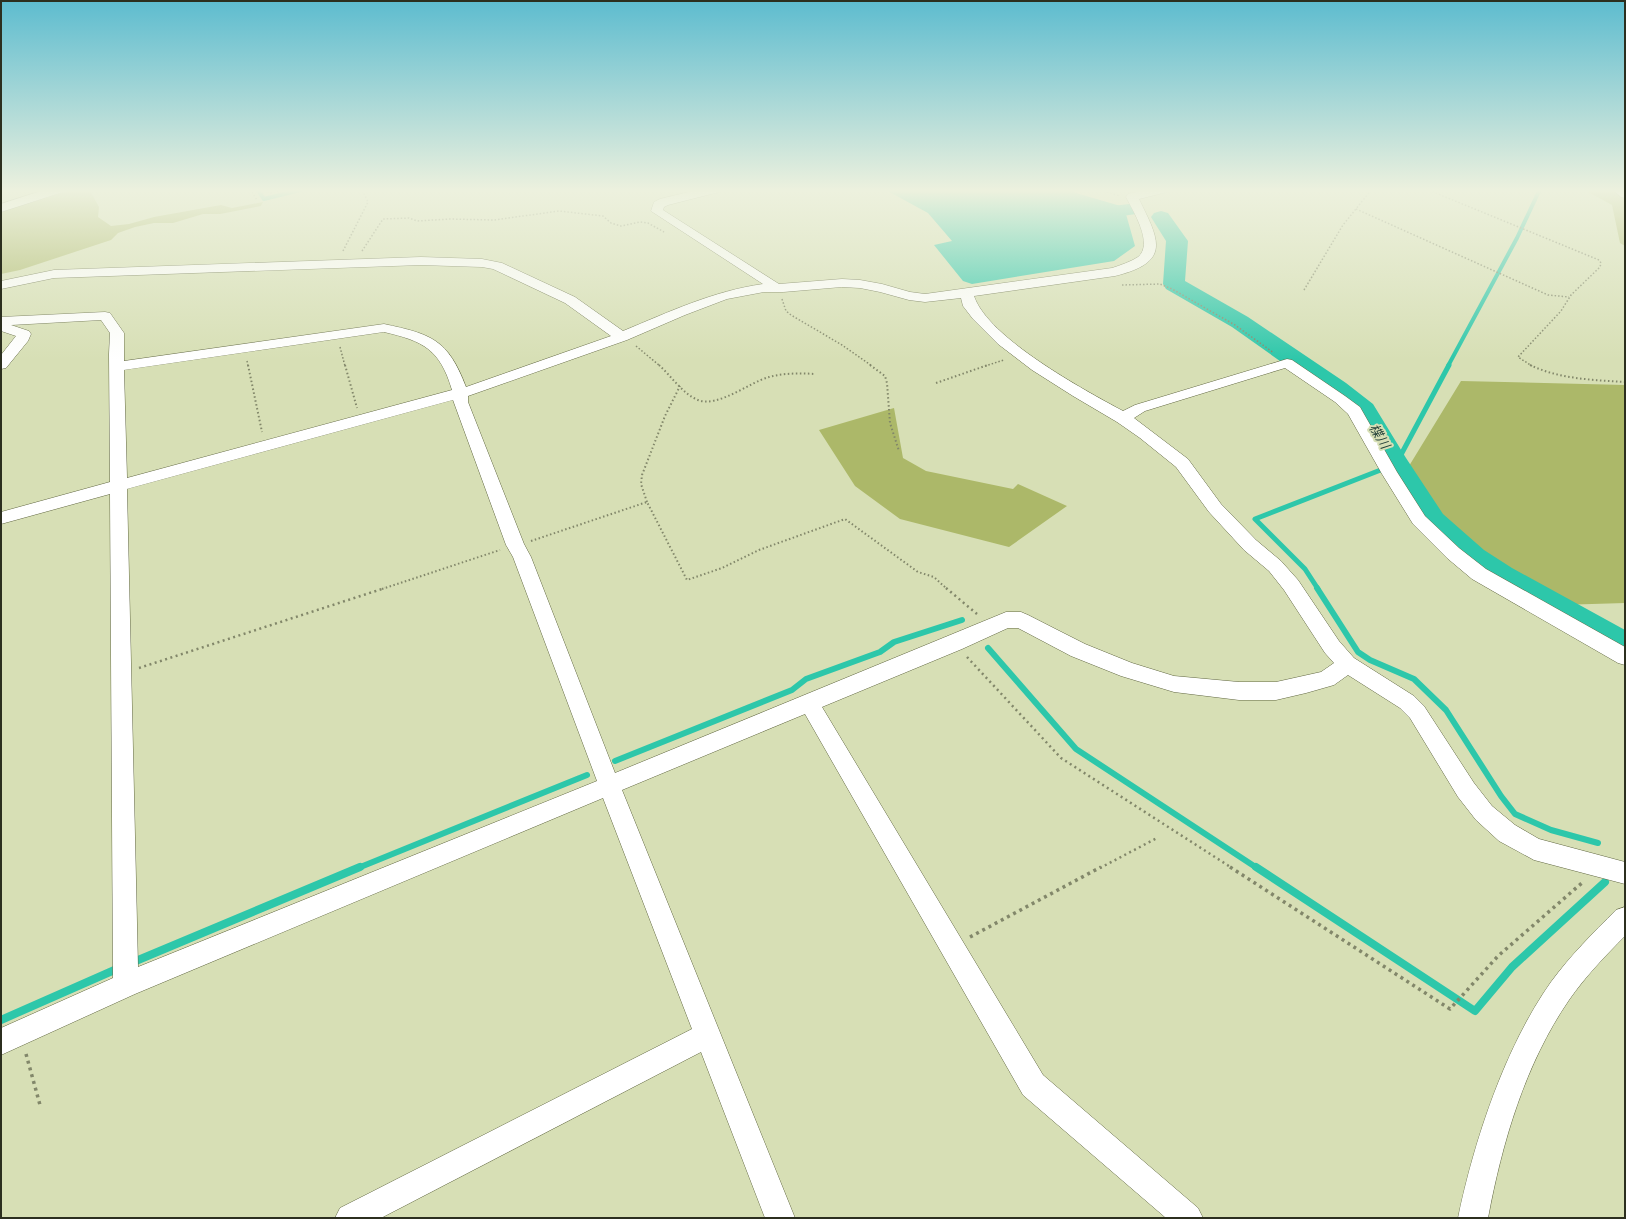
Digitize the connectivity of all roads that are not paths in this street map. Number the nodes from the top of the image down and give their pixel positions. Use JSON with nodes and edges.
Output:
{"nodes":[{"id":1,"x":713,"y":246,"type":"edge"},
{"id":2,"x":1152,"y":246,"type":"edge"},
{"id":3,"x":1,"y":285,"type":"edge"},
{"id":4,"x":777,"y":287,"type":"junction"},
{"id":5,"x":966,"y":294,"type":"junction"},
{"id":6,"x":1,"y":321,"type":"edge"},
{"id":7,"x":1,"y":326,"type":"edge"},
{"id":8,"x":622,"y":337,"type":"junction"},
{"id":9,"x":1,"y":365,"type":"edge"},
{"id":10,"x":117,"y":367,"type":"junction"},
{"id":11,"x":461,"y":393,"type":"junction"},
{"id":12,"x":1123,"y":418,"type":"junction"},
{"id":13,"x":120,"y":485,"type":"junction"},
{"id":14,"x":1,"y":518,"type":"edge"},
{"id":15,"x":1625,"y":657,"type":"edge"},
{"id":16,"x":1347,"y":664,"type":"junction"},
{"id":17,"x":810,"y":703,"type":"junction"},
{"id":18,"x":611,"y":785,"type":"junction"},
{"id":19,"x":1625,"y":873,"type":"edge"},
{"id":20,"x":1625,"y":920,"type":"edge"},
{"id":21,"x":126,"y":970,"type":"junction"},
{"id":22,"x":707,"y":1035,"type":"junction"},
{"id":23,"x":1,"y":1042,"type":"edge"},
{"id":24,"x":350,"y":1218,"type":"edge"},
{"id":25,"x":780,"y":1218,"type":"edge"},
{"id":26,"x":1188,"y":1218,"type":"edge"},
{"id":27,"x":1472,"y":1218,"type":"edge"}],
"edges":[{"from":1,"to":4,"type":"street"},
{"from":2,"to":5,"type":"street"},
{"from":3,"to":8,"type":"street"},
{"from":4,"to":5,"type":"street"},
{"from":4,"to":8,"type":"street"},
{"from":5,"to":12,"type":"street"},
{"from":6,"to":10,"type":"street"},
{"from":7,"to":9,"type":"street"},
{"from":8,"to":11,"type":"street"},
{"from":10,"to":11,"type":"street"},
{"from":10,"to":13,"type":"street"},
{"from":11,"to":13,"type":"street"},
{"from":11,"to":18,"type":"street"},
{"from":12,"to":15,"type":"street"},
{"from":12,"to":16,"type":"street"},
{"from":13,"to":14,"type":"street"},
{"from":13,"to":21,"type":"street"},
{"from":16,"to":17,"type":"street"},
{"from":16,"to":19,"type":"street"},
{"from":17,"to":18,"type":"street"},
{"from":17,"to":26,"type":"street"},
{"from":18,"to":21,"type":"street"},
{"from":18,"to":22,"type":"street"},
{"from":20,"to":27,"type":"street"},
{"from":21,"to":23,"type":"street"},
{"from":22,"to":24,"type":"street"},
{"from":22,"to":25,"type":"street"}]}
